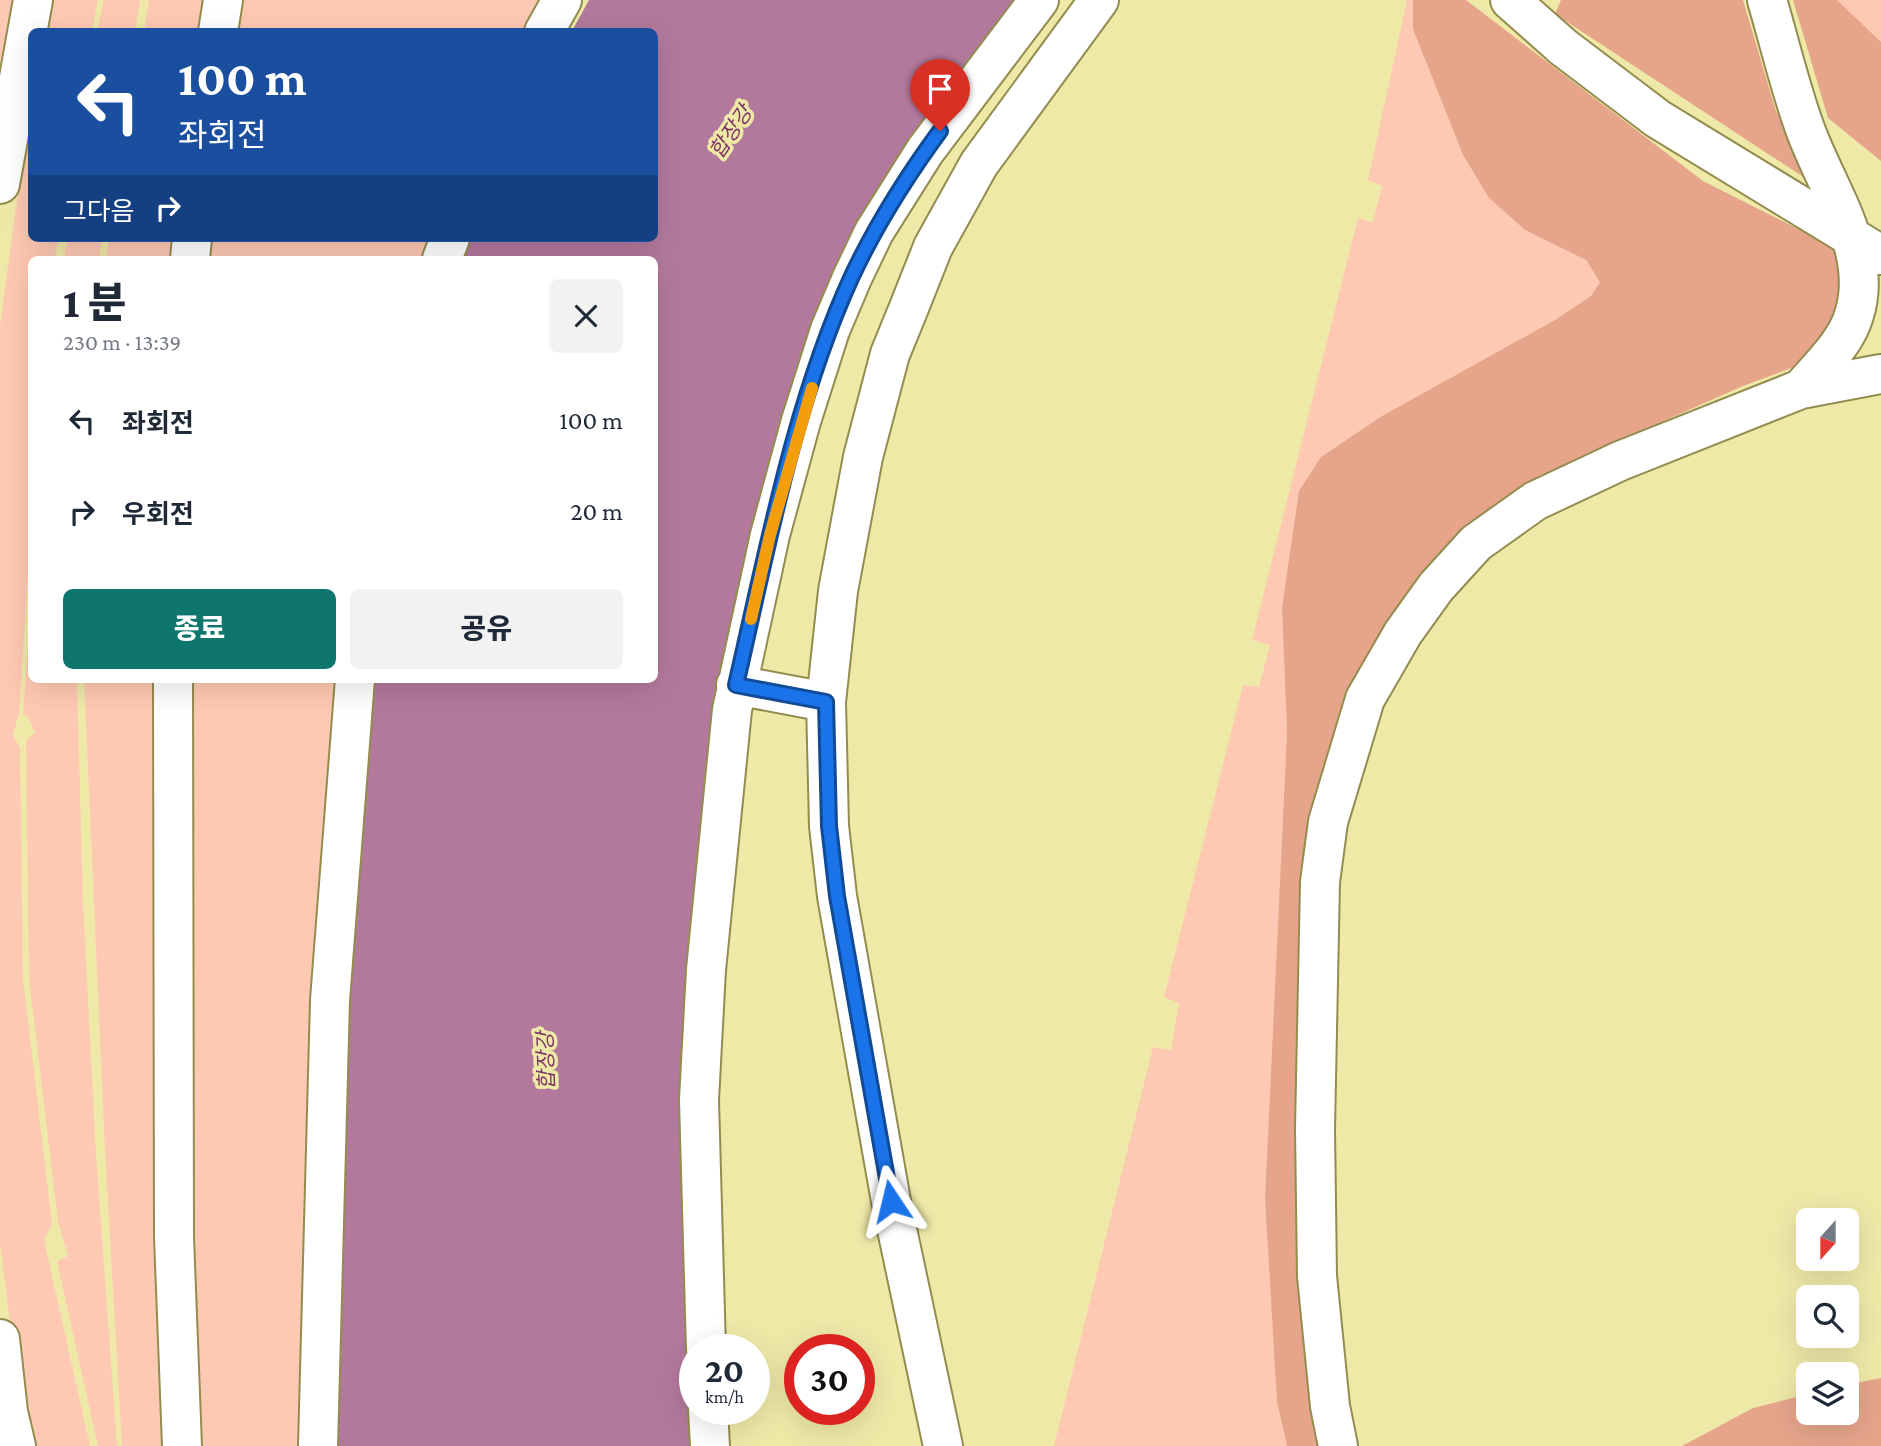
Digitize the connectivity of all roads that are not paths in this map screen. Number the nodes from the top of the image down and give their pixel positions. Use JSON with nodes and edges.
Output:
{"nodes":[{"id":1,"x":33,"y":0,"type":"edge"},
{"id":2,"x":223,"y":0,"type":"edge"},
{"id":3,"x":562,"y":0,"type":"edge"},
{"id":4,"x":1039,"y":0,"type":"edge"},
{"id":5,"x":1099,"y":0,"type":"edge"},
{"id":6,"x":1510,"y":0,"type":"edge"},
{"id":7,"x":1767,"y":0,"type":"edge"},
{"id":8,"x":219,"y":28,"type":"edge"},
{"id":9,"x":546,"y":28,"type":"edge"},
{"id":10,"x":0,"y":184,"type":"edge"},
{"id":11,"x":1866,"y":245,"type":"edge"},
{"id":12,"x":1881,"y":374,"type":"edge"},
{"id":13,"x":1801,"y":389,"type":"junction"},
{"id":14,"x":173,"y":683,"type":"edge"},
{"id":15,"x":355,"y":683,"type":"edge"},
{"id":16,"x":736,"y":685,"type":"junction"},
{"id":17,"x":826,"y":702,"type":"junction"},
{"id":18,"x":705,"y":1334,"type":"edge"},
{"id":19,"x":0,"y":1339,"type":"edge"},
{"id":20,"x":709,"y":1425,"type":"edge"},
{"id":21,"x":16,"y":1446,"type":"edge"},
{"id":22,"x":182,"y":1446,"type":"edge"},
{"id":23,"x":318,"y":1446,"type":"edge"},
{"id":24,"x":710,"y":1446,"type":"edge"},
{"id":25,"x":943,"y":1446,"type":"edge"},
{"id":26,"x":1338,"y":1446,"type":"edge"}],
"edges":[{"from":1,"to":10,"type":"street"},
{"from":2,"to":8,"type":"street"},
{"from":3,"to":9,"type":"street"},
{"from":4,"to":16,"type":"street"},
{"from":5,"to":17,"type":"street"},
{"from":6,"to":11,"type":"street"},
{"from":7,"to":11,"type":"street"},
{"from":11,"to":13,"type":"street"},
{"from":12,"to":13,"type":"street"},
{"from":13,"to":26,"type":"street"},
{"from":14,"to":22,"type":"street"},
{"from":15,"to":23,"type":"street"},
{"from":16,"to":17,"type":"street"},
{"from":16,"to":18,"type":"street"},
{"from":17,"to":25,"type":"street"},
{"from":19,"to":21,"type":"street"},
{"from":20,"to":24,"type":"street"}]}
